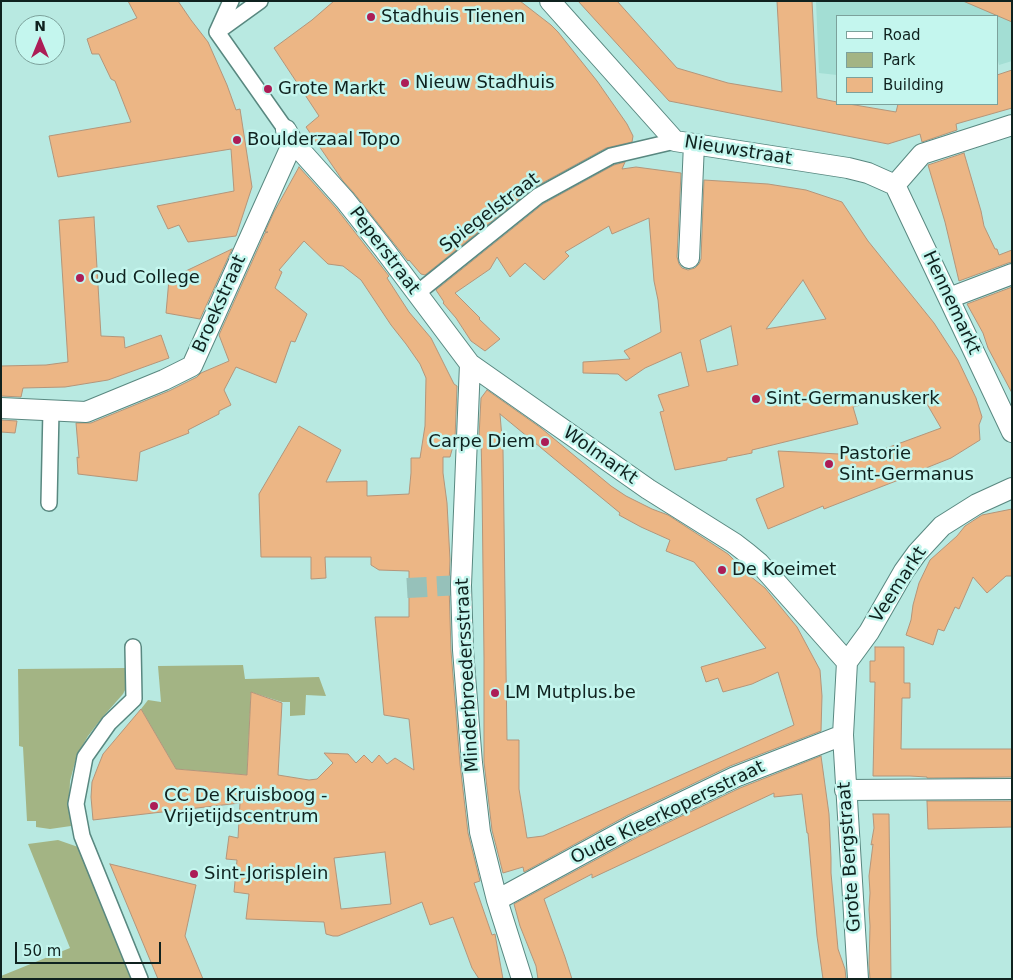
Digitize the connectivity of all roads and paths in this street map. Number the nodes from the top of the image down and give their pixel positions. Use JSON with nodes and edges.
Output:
{"nodes":[{"id":1,"x":231,"y":1,"type":"edge"},
{"id":2,"x":260,"y":1,"type":"edge"},
{"id":3,"x":550,"y":1,"type":"edge"},
{"id":4,"x":217,"y":32,"type":"junction"},
{"id":5,"x":1012,"y":125,"type":"edge"},
{"id":6,"x":290,"y":136,"type":"junction"},
{"id":7,"x":685,"y":143,"type":"junction"},
{"id":8,"x":895,"y":185,"type":"junction"},
{"id":9,"x":689,"y":258,"type":"dead end"},
{"id":10,"x":1012,"y":274,"type":"edge"},
{"id":11,"x":416,"y":294,"type":"junction"},
{"id":12,"x":949,"y":298,"type":"junction"},
{"id":13,"x":470,"y":364,"type":"junction"},
{"id":14,"x":1,"y":408,"type":"edge"},
{"id":15,"x":51,"y":410,"type":"junction"},
{"id":16,"x":1010,"y":425,"type":"edge"},
{"id":17,"x":1012,"y":488,"type":"edge"},
{"id":18,"x":49,"y":503,"type":"dead end"},
{"id":19,"x":132,"y":647,"type":"dead end"},
{"id":20,"x":848,"y":662,"type":"junction"},
{"id":21,"x":843,"y":735,"type":"junction"},
{"id":22,"x":1012,"y":789,"type":"edge"},
{"id":23,"x":846,"y":790,"type":"junction"},
{"id":24,"x":497,"y":900,"type":"junction"},
{"id":25,"x":140,"y":979,"type":"edge"},
{"id":26,"x":522,"y":979,"type":"edge"},
{"id":27,"x":858,"y":979,"type":"edge"}],
"edges":[{"from":1,"to":4,"type":"street"},
{"from":2,"to":4,"type":"street"},
{"from":3,"to":7,"type":"street","name":"Nieuwstraat"},
{"from":4,"to":6,"type":"street"},
{"from":5,"to":8,"type":"street"},
{"from":6,"to":11,"type":"street","name":"Peperstraat"},
{"from":6,"to":15,"type":"street","name":"Broekstraat"},
{"from":7,"to":8,"type":"street","name":"Nieuwstraat"},
{"from":7,"to":9,"type":"street"},
{"from":7,"to":11,"type":"street","name":"Spiegelstraat"},
{"from":8,"to":12,"type":"street","name":"Hennemarkt"},
{"from":10,"to":12,"type":"street"},
{"from":11,"to":13,"type":"street","name":"Peperstraat"},
{"from":12,"to":16,"type":"street","name":"Hennemarkt"},
{"from":13,"to":20,"type":"street","name":"Wolmarkt"},
{"from":13,"to":24,"type":"street","name":"Minderbroedersstraat"},
{"from":14,"to":15,"type":"street","name":"Broekstraat"},
{"from":15,"to":18,"type":"street"},
{"from":17,"to":20,"type":"street","name":"Veemarkt"},
{"from":19,"to":25,"type":"street"},
{"from":20,"to":21,"type":"street"},
{"from":21,"to":23,"type":"street","name":"Grote Bergstraat"},
{"from":21,"to":24,"type":"street","name":"Oude Kleerkopersstraat"},
{"from":22,"to":23,"type":"street"},
{"from":23,"to":27,"type":"street","name":"Grote Bergstraat"},
{"from":24,"to":26,"type":"street","name":"Minderbroedersstraat"}]}
